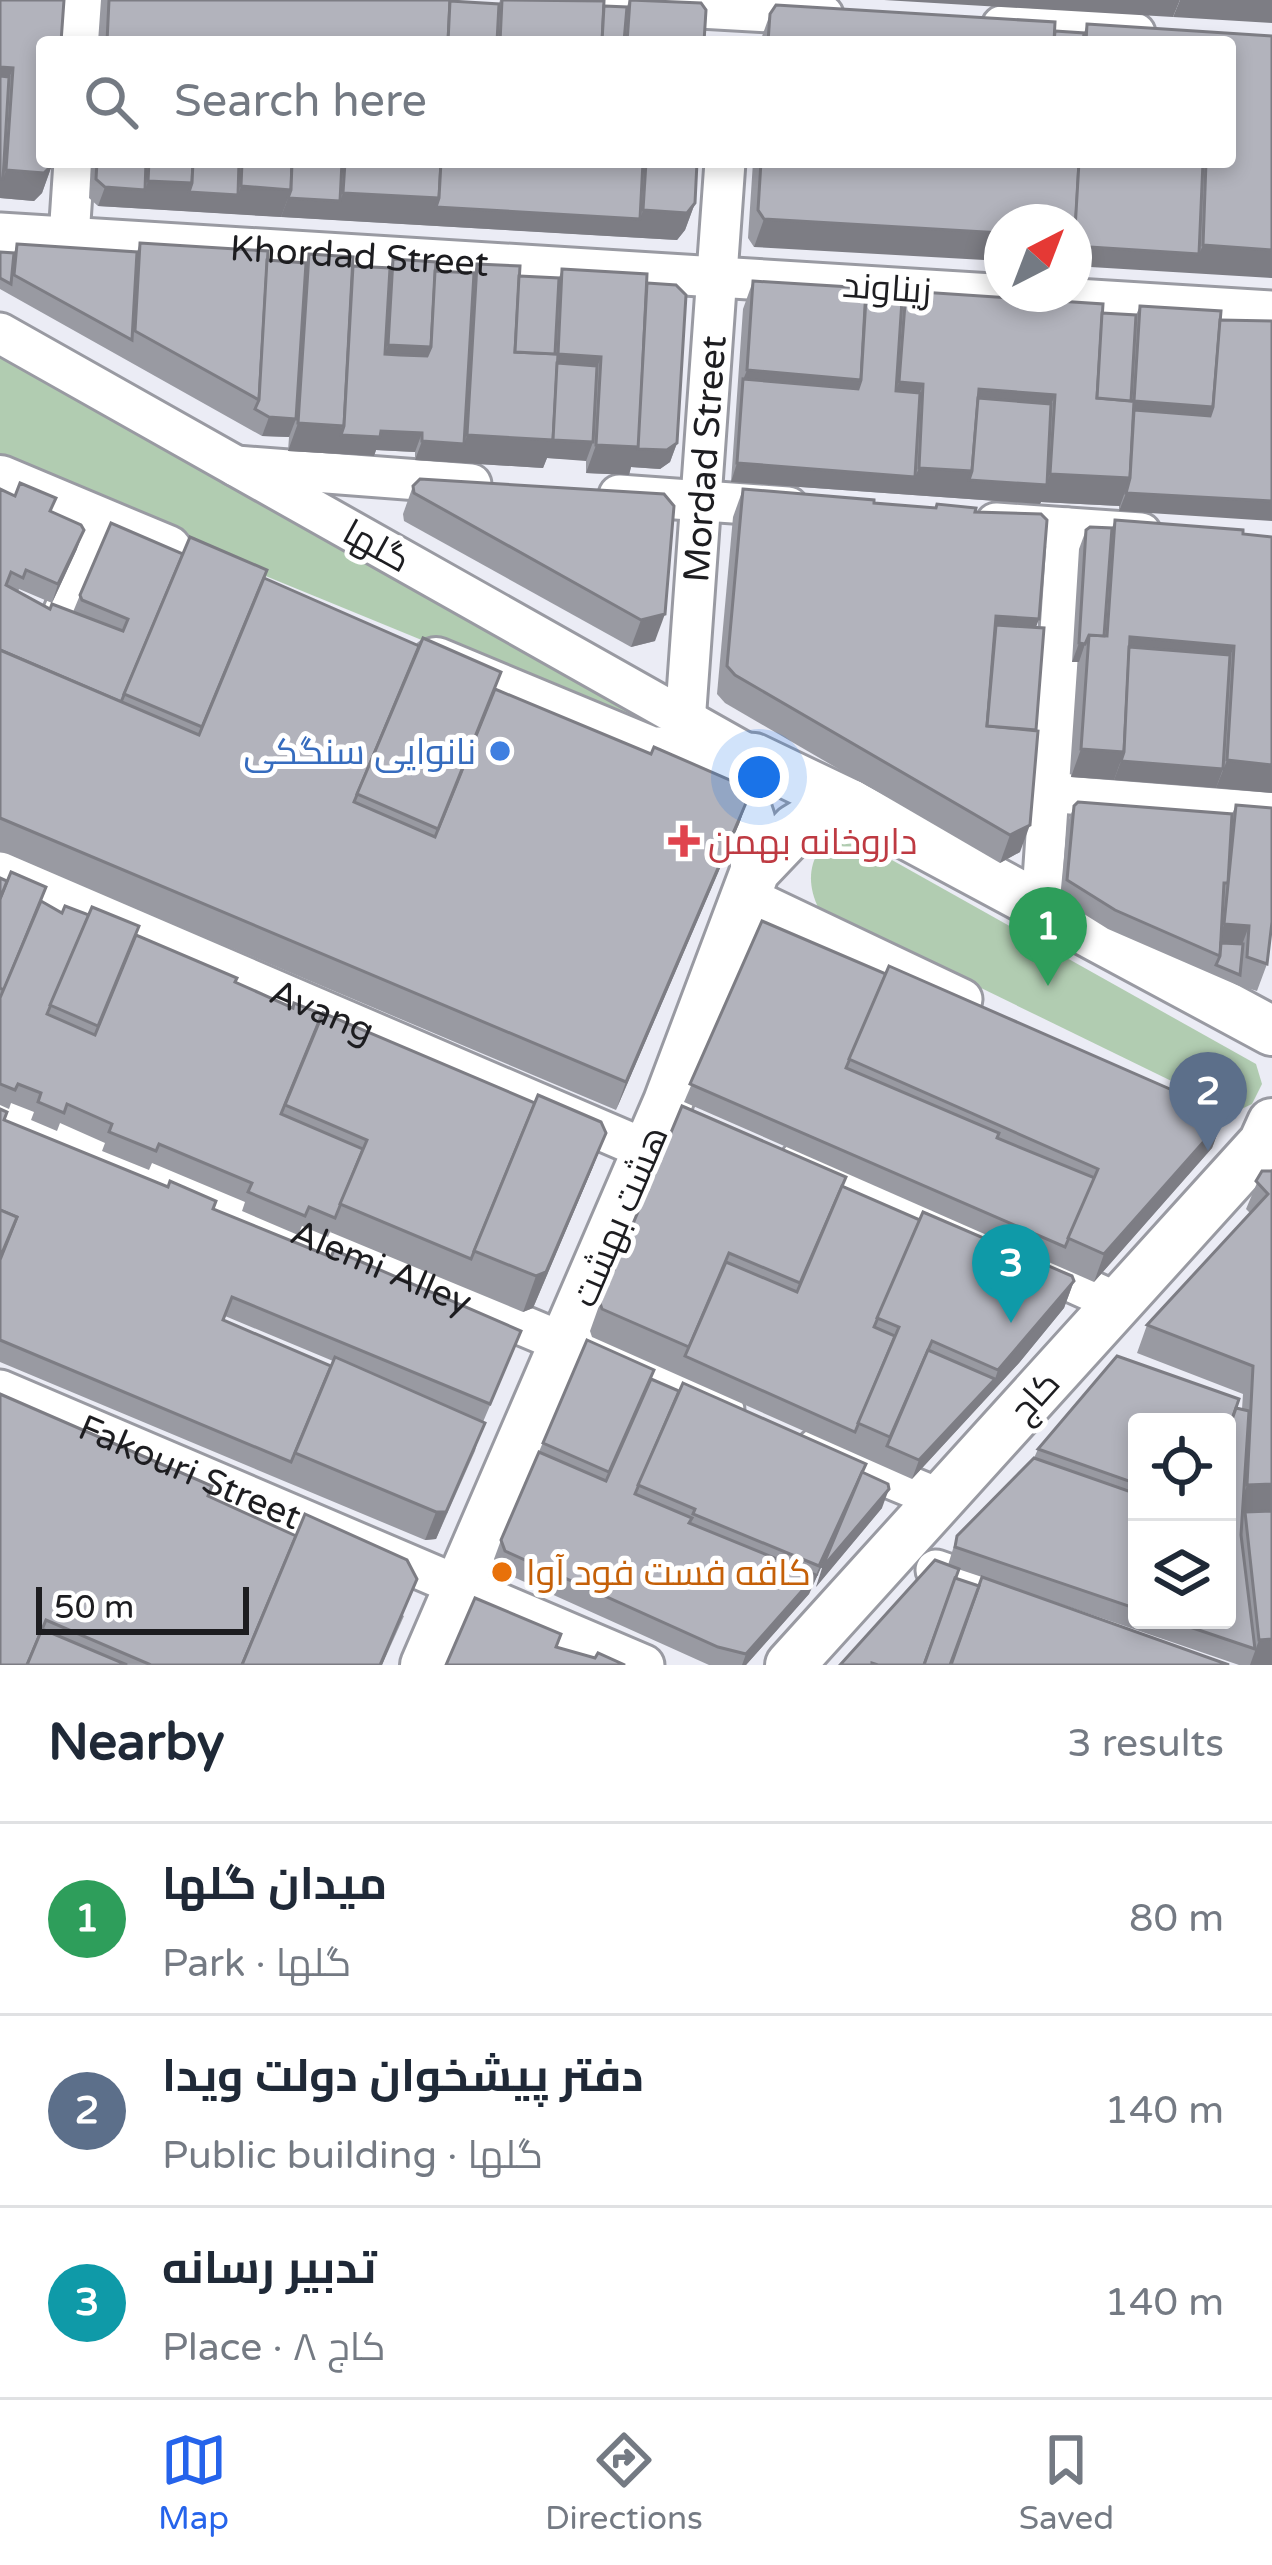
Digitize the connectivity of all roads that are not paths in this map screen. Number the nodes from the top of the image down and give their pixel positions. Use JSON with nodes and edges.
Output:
{"nodes":[{"id":1,"x":83,"y":0,"type":"edge"},
{"id":2,"x":560,"y":0,"type":"edge"},
{"id":3,"x":733,"y":17,"type":"edge"},
{"id":4,"x":850,"y":17,"type":"edge"},
{"id":5,"x":968,"y":24,"type":"edge"},
{"id":6,"x":81,"y":36,"type":"edge"},
{"id":7,"x":1178,"y":36,"type":"edge"},
{"id":8,"x":74,"y":168,"type":"edge"},
{"id":9,"x":725,"y":168,"type":"edge"},
{"id":10,"x":0,"y":233,"type":"edge"},
{"id":11,"x":69,"y":237,"type":"junction"},
{"id":12,"x":718,"y":277,"type":"junction"},
{"id":13,"x":1272,"y":311,"type":"edge"},
{"id":14,"x":0,"y":333,"type":"edge"},
{"id":15,"x":236,"y":466,"type":"junction"},
{"id":16,"x":0,"y":481,"type":"edge"},
{"id":17,"x":516,"y":487,"type":"edge"},
{"id":18,"x":586,"y":492,"type":"edge"},
{"id":19,"x":703,"y":501,"type":"junction"},
{"id":20,"x":817,"y":510,"type":"edge"},
{"id":21,"x":953,"y":520,"type":"edge"},
{"id":22,"x":100,"y":522,"type":"junction"},
{"id":23,"x":1067,"y":528,"type":"junction"},
{"id":24,"x":1181,"y":536,"type":"edge"},
{"id":25,"x":210,"y":568,"type":"edge"},
{"id":26,"x":97,"y":636,"type":"edge"},
{"id":27,"x":386,"y":641,"type":"edge"},
{"id":28,"x":684,"y":736,"type":"junction"},
{"id":29,"x":1046,"y":792,"type":"junction"},
{"id":30,"x":850,"y":804,"type":"junction"},
{"id":31,"x":1272,"y":810,"type":"edge"},
{"id":32,"x":0,"y":872,"type":"edge"},
{"id":33,"x":750,"y":884,"type":"junction"},
{"id":34,"x":1041,"y":908,"type":"junction"},
{"id":35,"x":1004,"y":1019,"type":"edge"},
{"id":36,"x":1272,"y":1031,"type":"edge"},
{"id":37,"x":0,"y":1106,"type":"edge"},
{"id":38,"x":1269,"y":1138,"type":"edge"},
{"id":39,"x":647,"y":1150,"type":"junction"},
{"id":40,"x":775,"y":1150,"type":"edge"},
{"id":41,"x":1118,"y":1303,"type":"junction"},
{"id":42,"x":564,"y":1343,"type":"junction"},
{"id":43,"x":0,"y":1390,"type":"edge"},
{"id":44,"x":940,"y":1499,"type":"junction"},
{"id":45,"x":936,"y":1570,"type":"edge"},
{"id":46,"x":459,"y":1587,"type":"junction"},
{"id":47,"x":1062,"y":1614,"type":"edge"},
{"id":48,"x":425,"y":1665,"type":"edge"},
{"id":49,"x":644,"y":1665,"type":"edge"},
{"id":50,"x":790,"y":1665,"type":"edge"}],
"edges":[{"from":1,"to":6,"type":"street"},
{"from":2,"to":3,"type":"street"},
{"from":3,"to":4,"type":"street"},
{"from":5,"to":7,"type":"street"},
{"from":8,"to":11,"type":"street"},
{"from":9,"to":12,"type":"street","name":"Mordad Street"},
{"from":10,"to":11,"type":"street","name":"Khordad Street"},
{"from":11,"to":12,"type":"street","name":"Khordad Street"},
{"from":12,"to":13,"type":"street","name":"زیناوند"},
{"from":12,"to":19,"type":"street","name":"Mordad Street"},
{"from":14,"to":15,"type":"street","name":"گلها"},
{"from":15,"to":17,"type":"street"},
{"from":15,"to":28,"type":"street","name":"گلها"},
{"from":16,"to":22,"type":"main road"},
{"from":18,"to":19,"type":"street"},
{"from":19,"to":20,"type":"street"},
{"from":19,"to":28,"type":"street","name":"Mordad Street"},
{"from":21,"to":23,"type":"street"},
{"from":22,"to":25,"type":"main road"},
{"from":22,"to":26,"type":"street"},
{"from":23,"to":24,"type":"street"},
{"from":23,"to":29,"type":"street"},
{"from":27,"to":28,"type":"main road"},
{"from":28,"to":30,"type":"main road"},
{"from":28,"to":33,"type":"main road"},
{"from":29,"to":31,"type":"street"},
{"from":29,"to":34,"type":"street"},
{"from":30,"to":33,"type":"main road","name":"هشت بهشت"},
{"from":30,"to":34,"type":"main road"},
{"from":32,"to":39,"type":"street","name":"Avang"},
{"from":33,"to":35,"type":"street"},
{"from":33,"to":39,"type":"main road","name":"هشت بهشت"},
{"from":34,"to":36,"type":"main road"},
{"from":37,"to":42,"type":"street","name":"Alemi Alley"},
{"from":38,"to":41,"type":"main road","name":"کاج"},
{"from":39,"to":42,"type":"main road","name":"هشت بهشت"},
{"from":40,"to":41,"type":"street"},
{"from":41,"to":44,"type":"main road","name":"کاج"},
{"from":42,"to":44,"type":"street","name":"Alemi Alley"},
{"from":42,"to":46,"type":"main road","name":"هشت بهشت"},
{"from":43,"to":46,"type":"street","name":"Fakouri Street"},
{"from":44,"to":50,"type":"main road","name":"کاج"},
{"from":45,"to":47,"type":"street"},
{"from":46,"to":48,"type":"main road","name":"هشت بهشت"},
{"from":46,"to":49,"type":"street","name":"Fakouri Street"}]}
